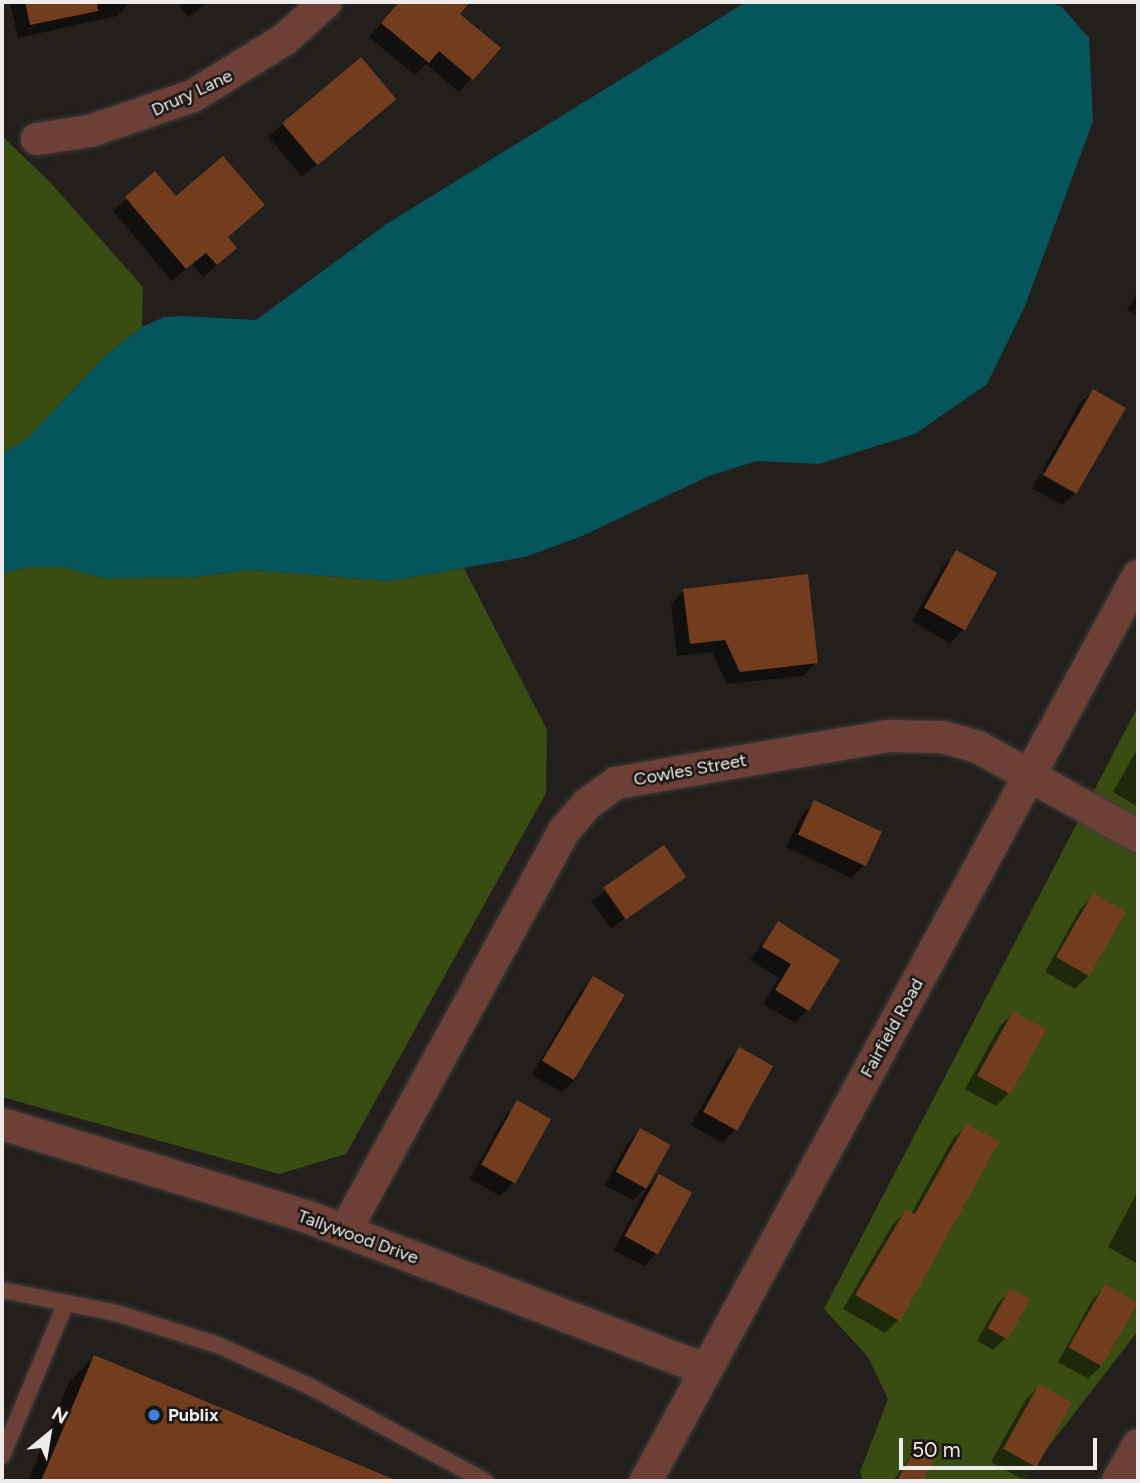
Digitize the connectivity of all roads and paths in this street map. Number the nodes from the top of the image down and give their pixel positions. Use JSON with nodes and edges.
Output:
{"nodes":[{"id":1,"x":326,"y":2,"type":"edge"},
{"id":2,"x":37,"y":139,"type":"dead end"},
{"id":3,"x":1138,"y":576,"type":"edge"},
{"id":4,"x":1030,"y":774,"type":"junction"},
{"id":5,"x":1138,"y":836,"type":"edge"},
{"id":6,"x":2,"y":1124,"type":"edge"},
{"id":7,"x":345,"y":1231,"type":"junction"},
{"id":8,"x":2,"y":1290,"type":"edge"},
{"id":9,"x":66,"y":1303,"type":"junction"},
{"id":10,"x":706,"y":1370,"type":"junction"},
{"id":11,"x":7,"y":1428,"type":"edge"},
{"id":12,"x":1138,"y":1445,"type":"edge"},
{"id":13,"x":2,"y":1455,"type":"edge"},
{"id":14,"x":485,"y":1481,"type":"edge"},
{"id":15,"x":646,"y":1481,"type":"edge"},
{"id":16,"x":1118,"y":1481,"type":"edge"}],
"edges":[{"from":1,"to":2,"type":"street","name":"Drury Lane"},
{"from":3,"to":4,"type":"street","name":"Fairfield Road"},
{"from":4,"to":5,"type":"street","name":"Cowles Street"},
{"from":4,"to":7,"type":"street","name":"Cowles Street"},
{"from":4,"to":10,"type":"street","name":"Fairfield Road"},
{"from":6,"to":7,"type":"street","name":"Tallywood Drive"},
{"from":7,"to":10,"type":"street","name":"Tallywood Drive"},
{"from":8,"to":9,"type":"lane"},
{"from":9,"to":11,"type":"lane"},
{"from":9,"to":14,"type":"lane"},
{"from":10,"to":15,"type":"street","name":"Fairfield Road"},
{"from":11,"to":13,"type":"lane"},
{"from":12,"to":16,"type":"street"}]}
